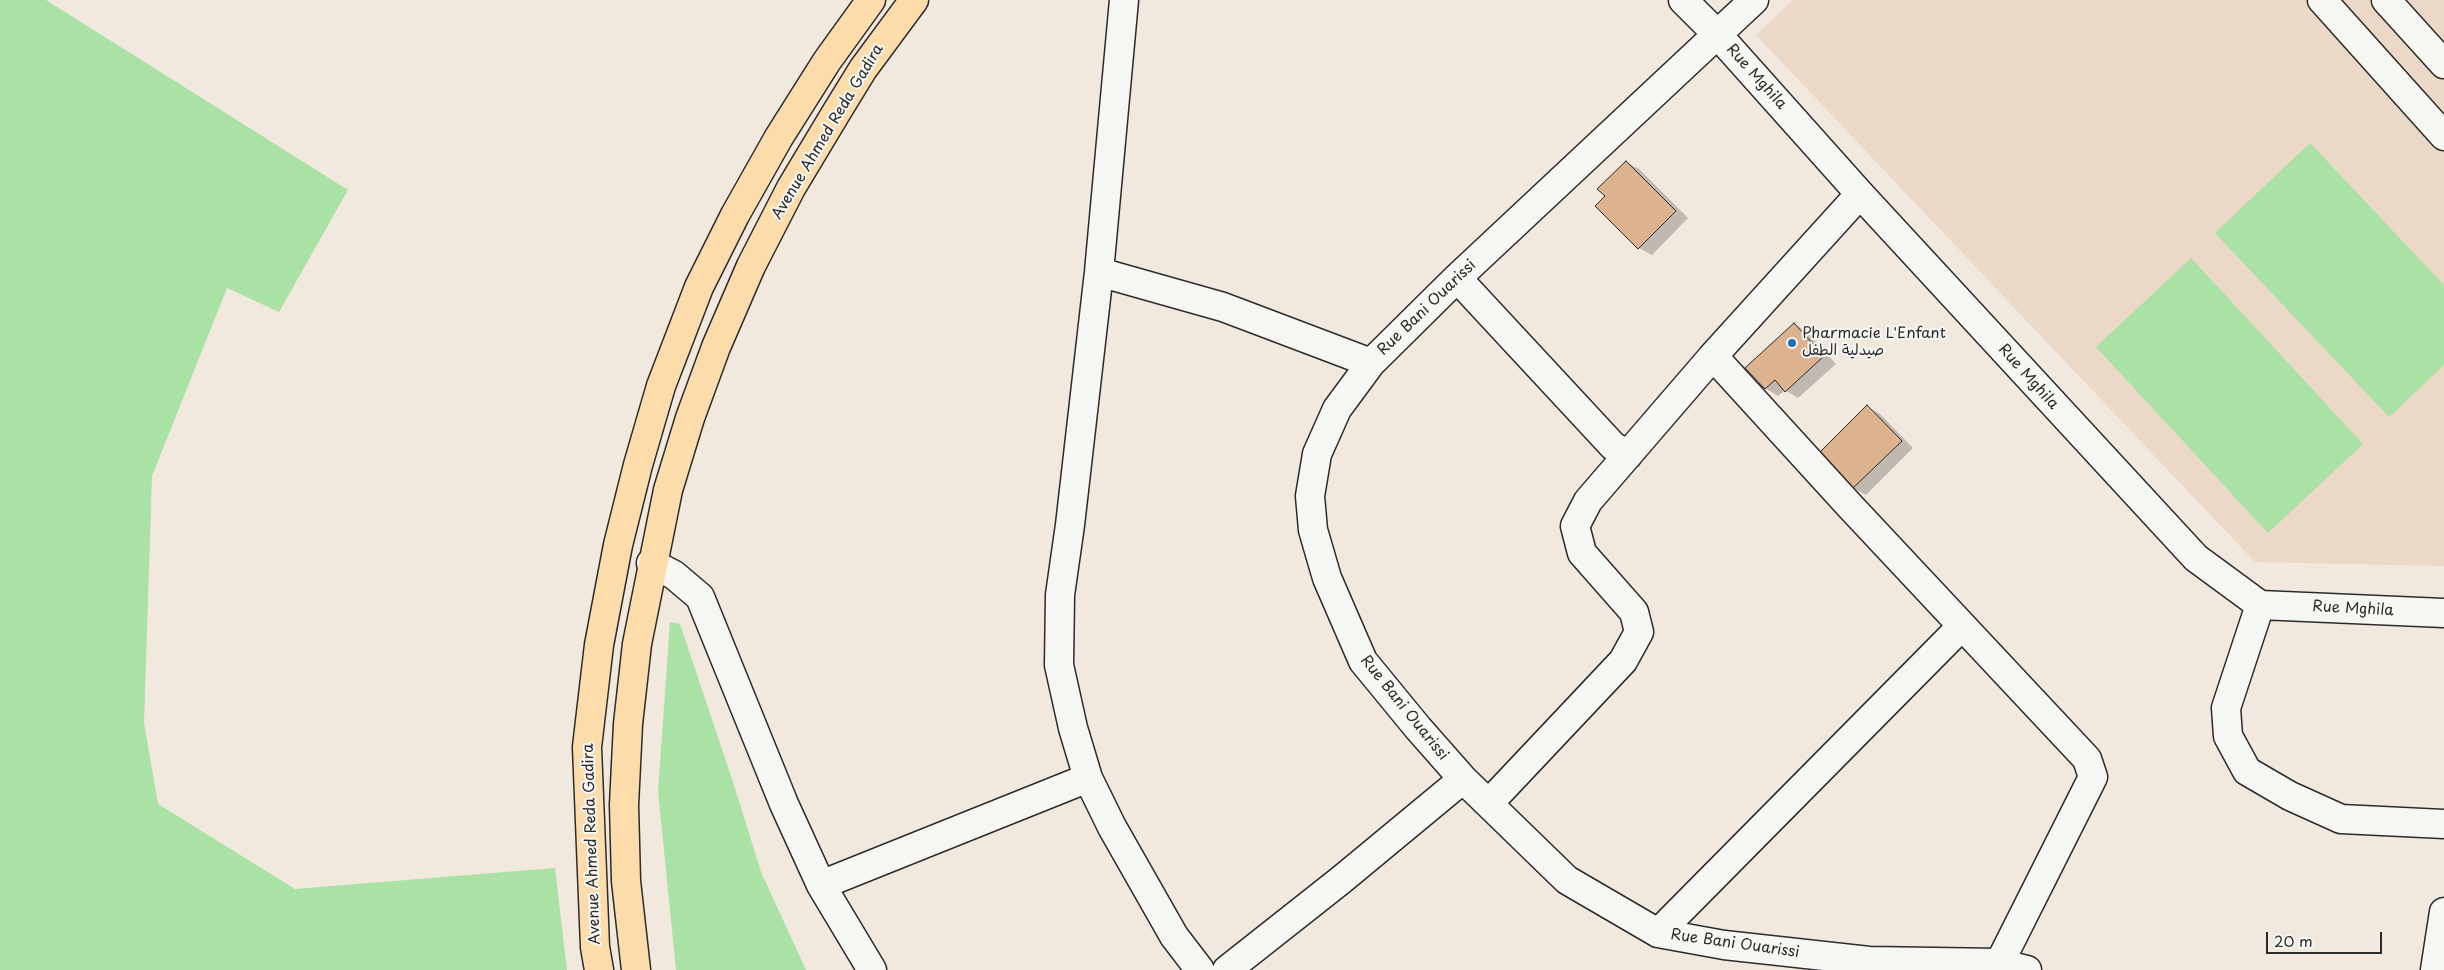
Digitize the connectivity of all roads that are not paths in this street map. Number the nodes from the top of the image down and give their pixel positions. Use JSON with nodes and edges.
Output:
{"nodes":[{"id":1,"x":870,"y":0,"type":"edge"},
{"id":2,"x":914,"y":0,"type":"edge"},
{"id":3,"x":1124,"y":0,"type":"edge"},
{"id":4,"x":1683,"y":0,"type":"edge"},
{"id":5,"x":1754,"y":0,"type":"edge"},
{"id":6,"x":2322,"y":0,"type":"edge"},
{"id":7,"x":2386,"y":0,"type":"edge"},
{"id":8,"x":1717,"y":34,"type":"junction"},
{"id":9,"x":2444,"y":64,"type":"edge"},
{"id":10,"x":2444,"y":136,"type":"edge"},
{"id":11,"x":1860,"y":194,"type":"junction"},
{"id":12,"x":1099,"y":272,"type":"junction"},
{"id":13,"x":1457,"y":278,"type":"junction"},
{"id":14,"x":1713,"y":356,"type":"junction"},
{"id":15,"x":1371,"y":363,"type":"junction"},
{"id":16,"x":1628,"y":455,"type":"junction"},
{"id":17,"x":651,"y":564,"type":"junction"},
{"id":18,"x":2260,"y":605,"type":"junction"},
{"id":19,"x":2444,"y":613,"type":"edge"},
{"id":20,"x":1961,"y":626,"type":"junction"},
{"id":21,"x":1088,"y":778,"type":"junction"},
{"id":22,"x":1463,"y":779,"type":"junction"},
{"id":23,"x":1490,"y":802,"type":"junction"},
{"id":24,"x":2444,"y":824,"type":"edge"},
{"id":25,"x":821,"y":885,"type":"junction"},
{"id":26,"x":2444,"y":912,"type":"edge"},
{"id":27,"x":1658,"y":933,"type":"junction"},
{"id":28,"x":1998,"y":967,"type":"edge"},
{"id":29,"x":599,"y":970,"type":"edge"},
{"id":30,"x":636,"y":970,"type":"edge"},
{"id":31,"x":872,"y":970,"type":"edge"},
{"id":32,"x":1200,"y":970,"type":"edge"},
{"id":33,"x":1227,"y":970,"type":"edge"},
{"id":34,"x":2027,"y":970,"type":"edge"},
{"id":35,"x":2435,"y":970,"type":"edge"}],
"edges":[{"from":1,"to":29,"type":"main road","name":"Avenue Ahmed Reda Gadira"},
{"from":2,"to":17,"type":"main road","name":"Avenue Ahmed Reda Gadira"},
{"from":3,"to":12,"type":"street"},
{"from":4,"to":8,"type":"street","name":"Rue Mghila"},
{"from":5,"to":8,"type":"street","name":"Rue Bani Ouarissi"},
{"from":6,"to":10,"type":"street"},
{"from":7,"to":9,"type":"street"},
{"from":8,"to":11,"type":"street","name":"Rue Mghila"},
{"from":8,"to":13,"type":"street","name":"Rue Bani Ouarissi"},
{"from":11,"to":14,"type":"street"},
{"from":11,"to":18,"type":"street","name":"Rue Mghila"},
{"from":12,"to":15,"type":"street"},
{"from":12,"to":21,"type":"street"},
{"from":13,"to":15,"type":"street","name":"Rue Bani Ouarissi"},
{"from":13,"to":16,"type":"street"},
{"from":14,"to":16,"type":"street"},
{"from":14,"to":20,"type":"street"},
{"from":15,"to":22,"type":"street","name":"Rue Bani Ouarissi"},
{"from":16,"to":23,"type":"street"},
{"from":17,"to":25,"type":"street"},
{"from":17,"to":30,"type":"main road","name":"Avenue Ahmed Reda Gadira"},
{"from":18,"to":19,"type":"street","name":"Rue Mghila"},
{"from":18,"to":24,"type":"street"},
{"from":20,"to":27,"type":"street"},
{"from":20,"to":28,"type":"street"},
{"from":21,"to":25,"type":"street"},
{"from":21,"to":32,"type":"street"},
{"from":22,"to":23,"type":"street","name":"Rue Bani Ouarissi"},
{"from":22,"to":33,"type":"street"},
{"from":23,"to":27,"type":"street","name":"Rue Bani Ouarissi"},
{"from":25,"to":31,"type":"street"},
{"from":26,"to":35,"type":"street"},
{"from":27,"to":28,"type":"street","name":"Rue Bani Ouarissi"},
{"from":28,"to":34,"type":"street","name":"Rue Bani Ouarissi"}]}
